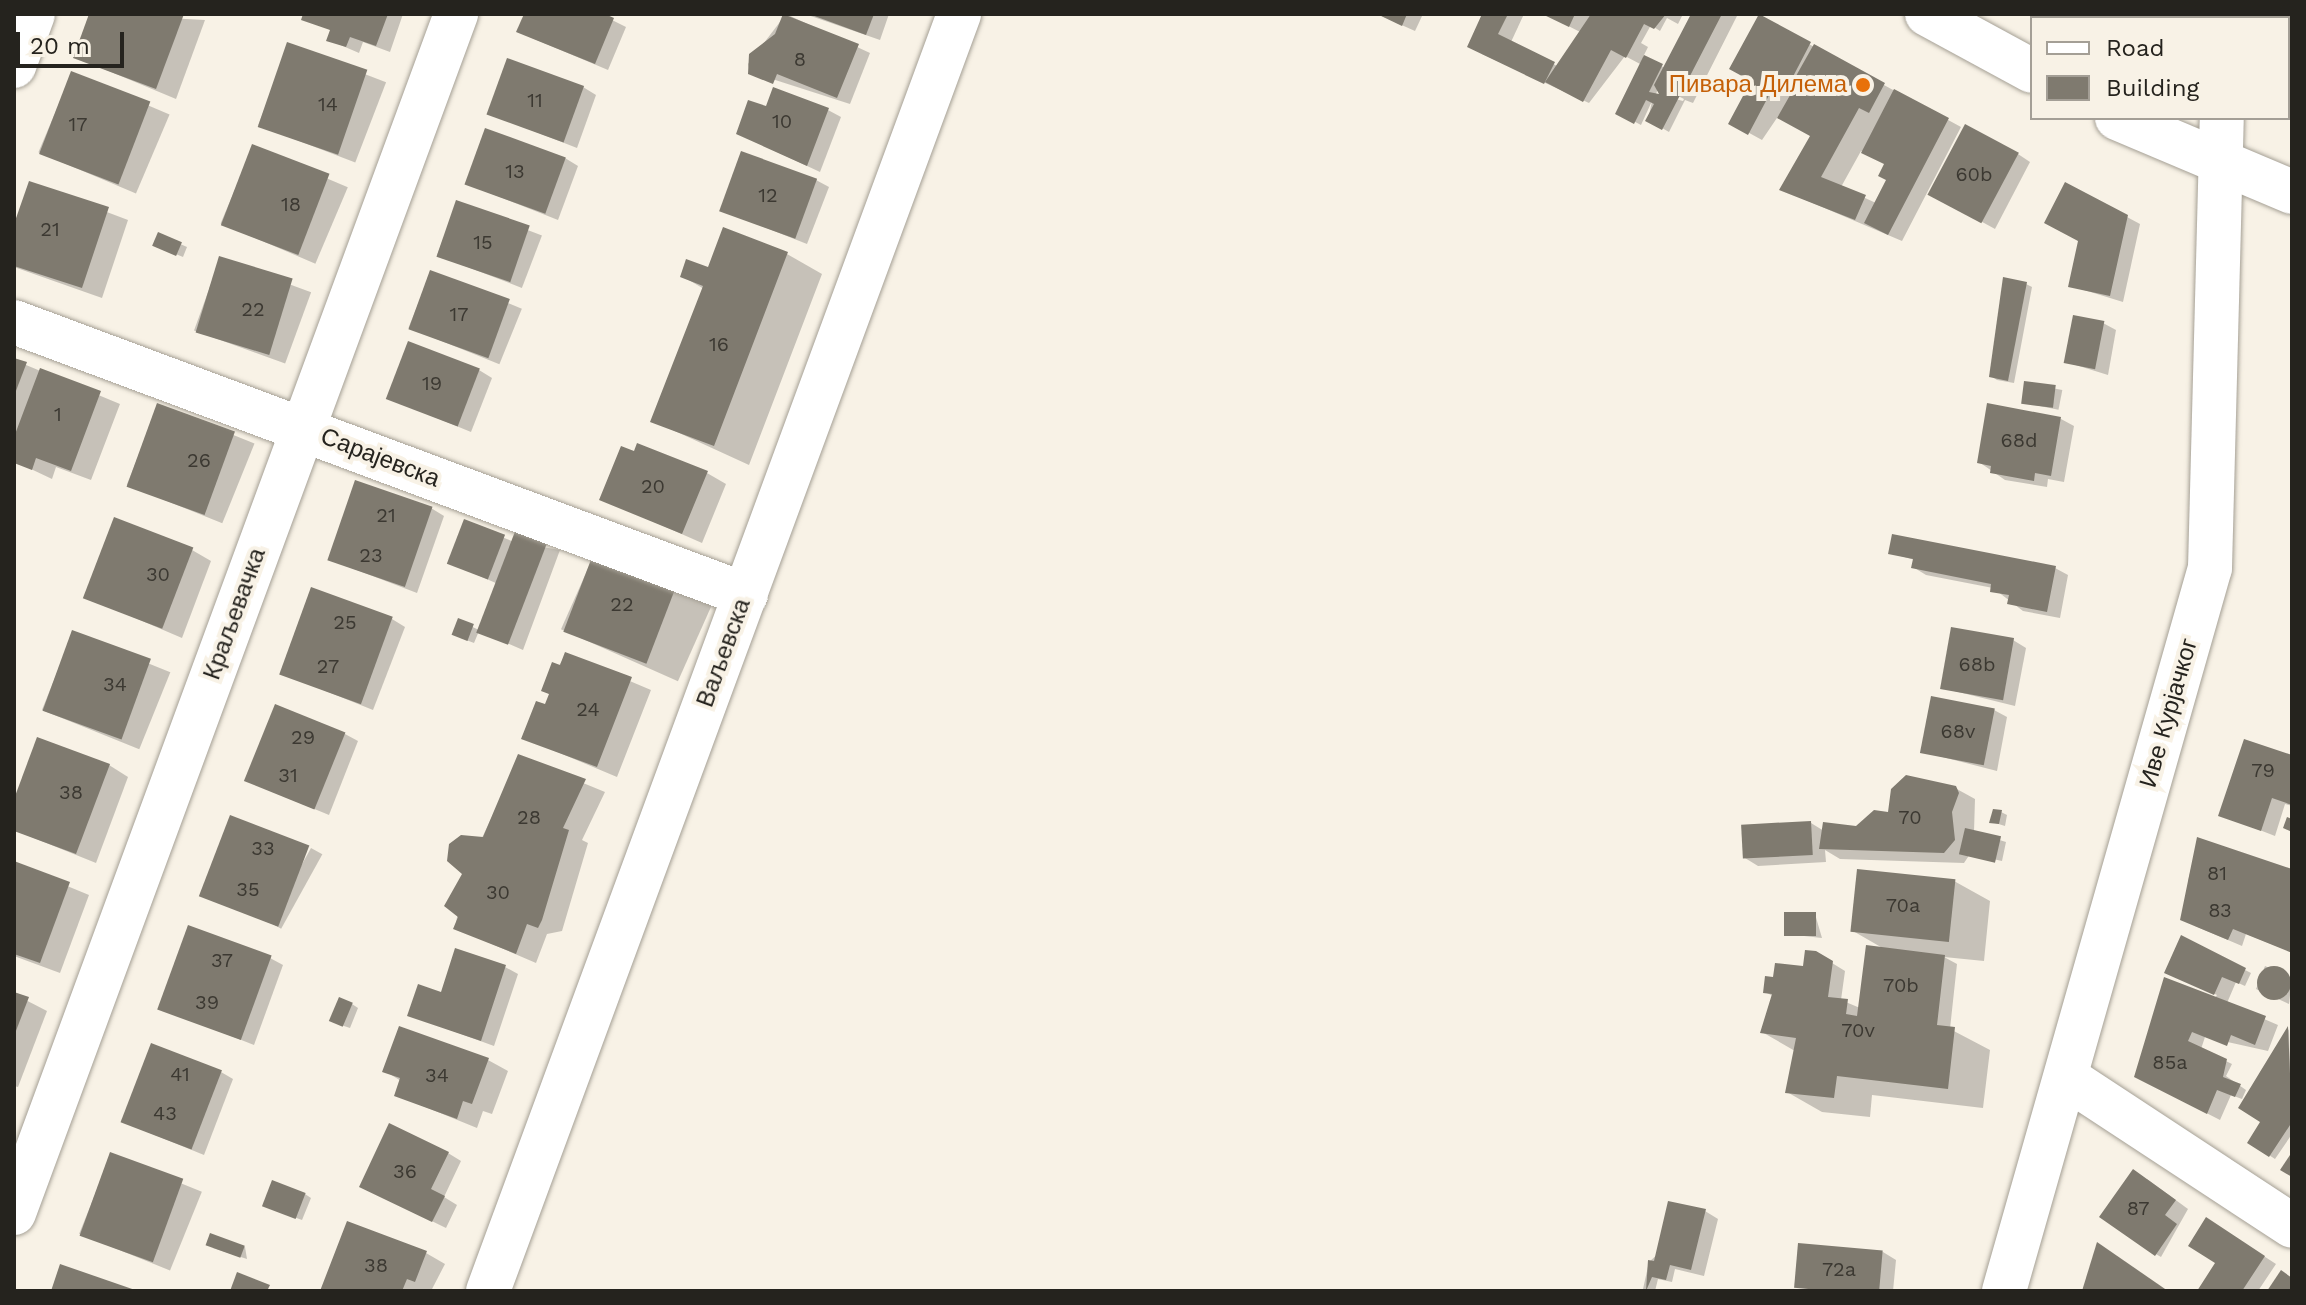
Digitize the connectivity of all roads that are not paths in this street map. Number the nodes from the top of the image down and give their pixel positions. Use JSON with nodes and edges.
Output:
{"nodes":[{"id":1,"x":33,"y":14,"type":"edge"},
{"id":2,"x":456,"y":14,"type":"edge"},
{"id":3,"x":959,"y":14,"type":"edge"},
{"id":4,"x":1927,"y":14,"type":"edge"},
{"id":5,"x":14,"y":66,"type":"edge"},
{"id":6,"x":2030,"y":70,"type":"edge"},
{"id":7,"x":2121,"y":120,"type":"edge"},
{"id":8,"x":2222,"y":120,"type":"edge"},
{"id":9,"x":2219,"y":166,"type":"junction"},
{"id":10,"x":2292,"y":192,"type":"edge"},
{"id":11,"x":14,"y":322,"type":"edge"},
{"id":12,"x":304,"y":429,"type":"junction"},
{"id":13,"x":746,"y":595,"type":"junction"},
{"id":14,"x":2067,"y":1078,"type":"junction"},
{"id":15,"x":14,"y":1213,"type":"edge"},
{"id":16,"x":2292,"y":1226,"type":"edge"},
{"id":17,"x":488,"y":1291,"type":"edge"},
{"id":18,"x":2004,"y":1291,"type":"edge"}],
"edges":[{"from":1,"to":5,"type":"street"},
{"from":2,"to":12,"type":"street","name":"Краљевачка"},
{"from":3,"to":13,"type":"street","name":"Ваљевска"},
{"from":4,"to":6,"type":"street"},
{"from":7,"to":9,"type":"street"},
{"from":8,"to":9,"type":"street","name":"Иве Курјачког"},
{"from":9,"to":10,"type":"street"},
{"from":9,"to":14,"type":"street","name":"Иве Курјачког"},
{"from":11,"to":12,"type":"street","name":"Сарајевска"},
{"from":12,"to":13,"type":"street","name":"Сарајевска"},
{"from":12,"to":15,"type":"street","name":"Краљевачка"},
{"from":13,"to":17,"type":"street","name":"Ваљевска"},
{"from":14,"to":16,"type":"street"},
{"from":14,"to":18,"type":"street","name":"Иве Курјачког"}]}
